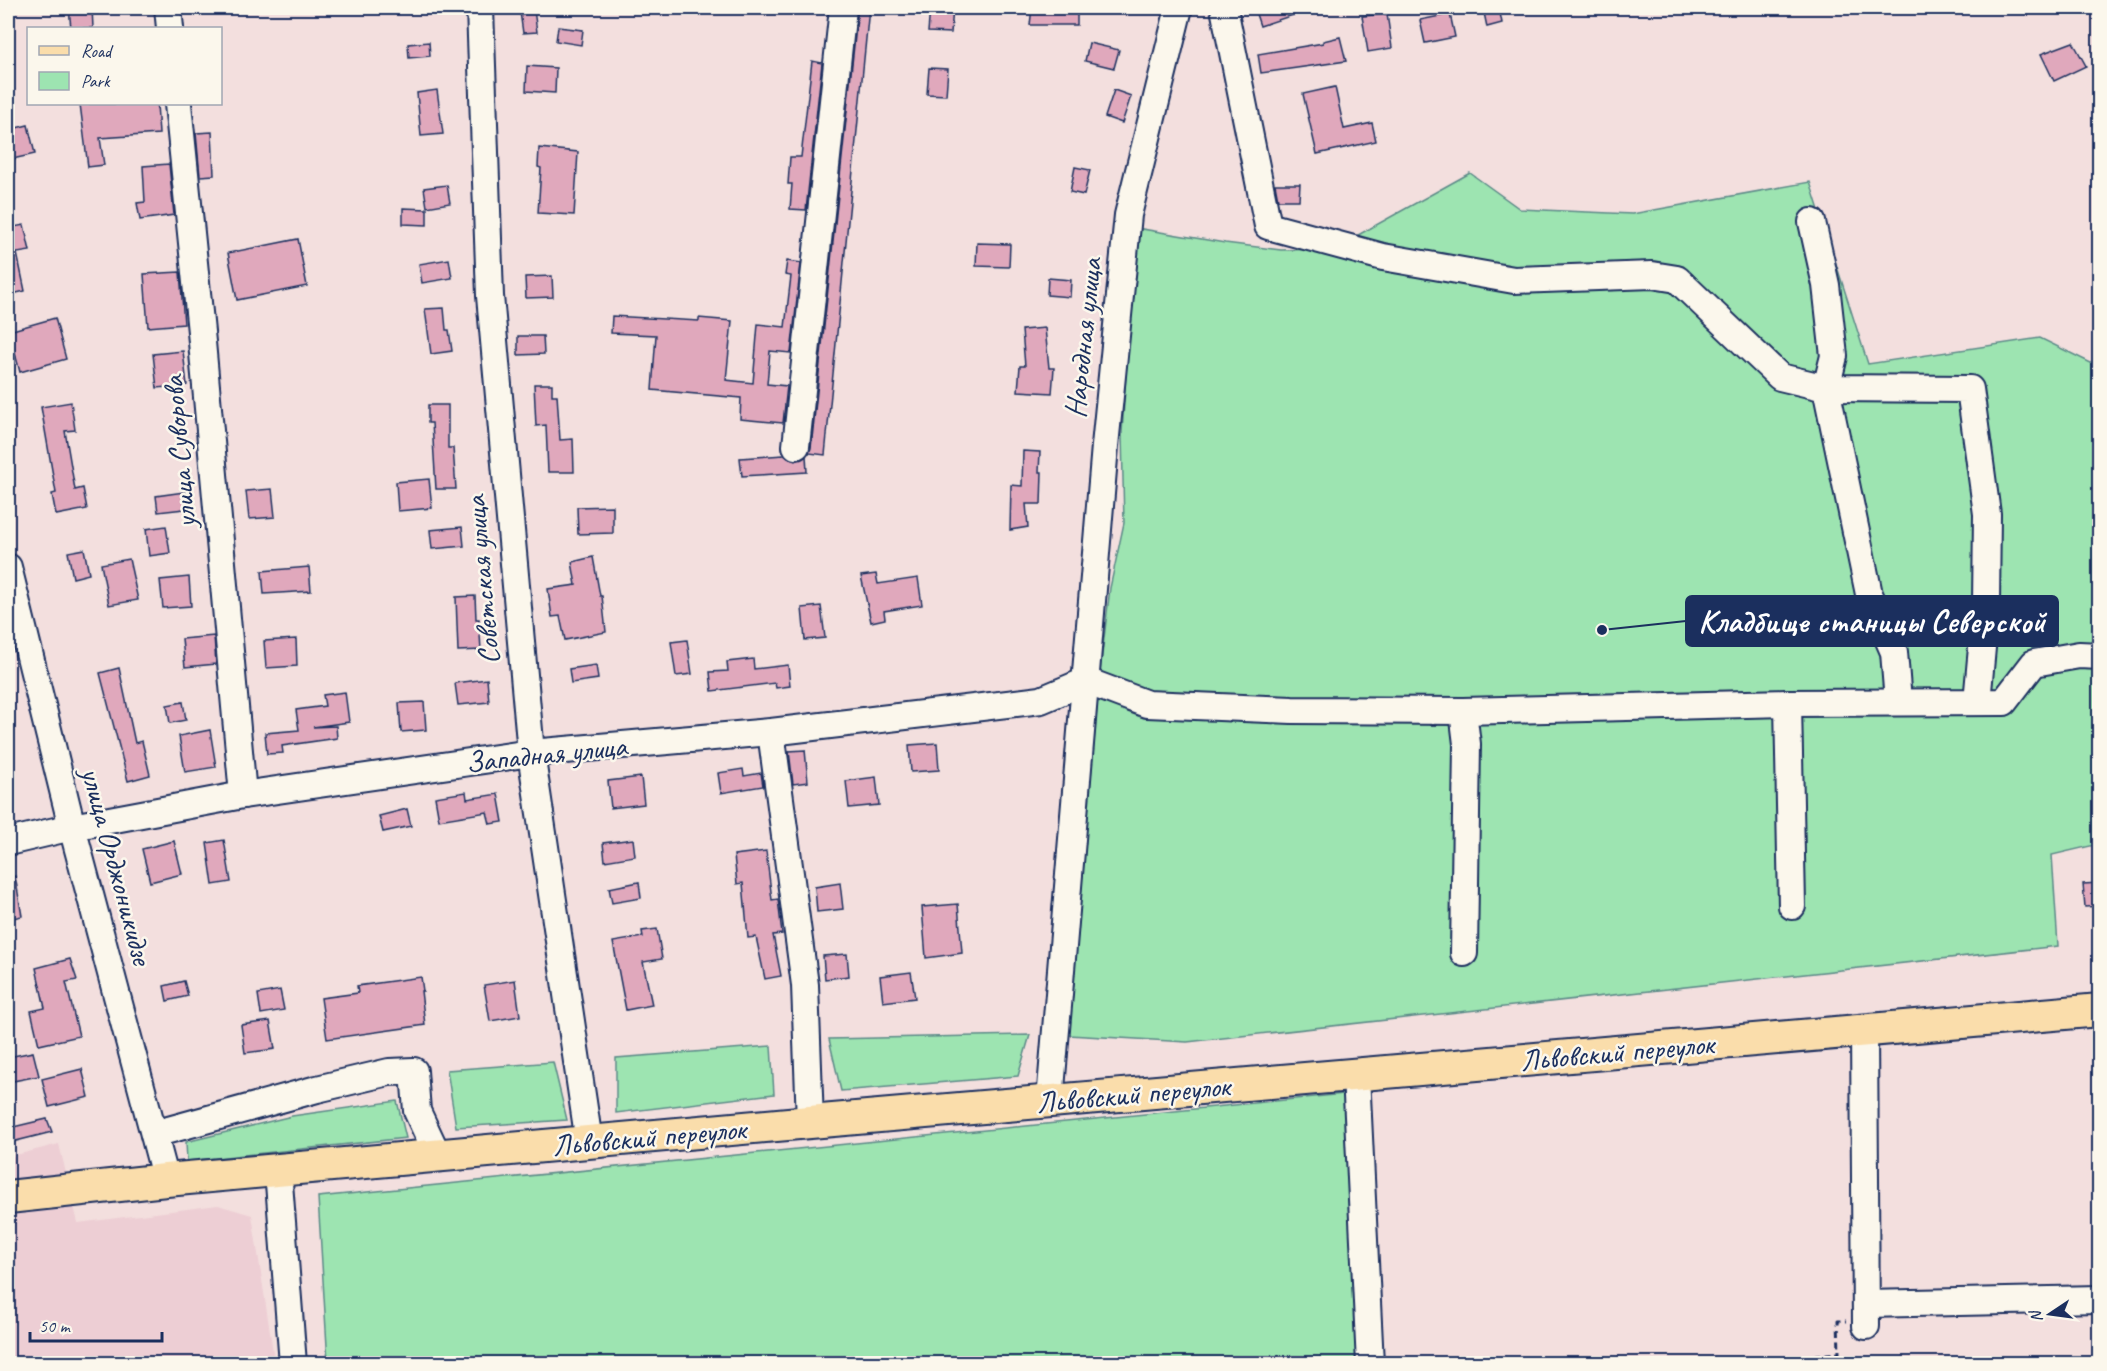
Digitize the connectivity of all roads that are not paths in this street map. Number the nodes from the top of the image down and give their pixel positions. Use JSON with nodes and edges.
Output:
{"nodes":[{"id":1,"x":168,"y":8,"type":"edge"},
{"id":2,"x":480,"y":8,"type":"edge"},
{"id":3,"x":843,"y":8,"type":"edge"},
{"id":4,"x":1179,"y":8,"type":"edge"},
{"id":5,"x":1224,"y":8,"type":"edge"},
{"id":6,"x":170,"y":27,"type":"edge"},
{"id":7,"x":178,"y":105,"type":"edge"},
{"id":8,"x":1812,"y":222,"type":"dead end"},
{"id":9,"x":1826,"y":388,"type":"junction"},
{"id":10,"x":796,"y":446,"type":"dead end"},
{"id":11,"x":8,"y":567,"type":"edge"},
{"id":12,"x":2100,"y":657,"type":"edge"},
{"id":13,"x":1086,"y":681,"type":"junction"},
{"id":14,"x":1899,"y":702,"type":"junction"},
{"id":15,"x":1977,"y":702,"type":"junction"},
{"id":16,"x":1788,"y":703,"type":"junction"},
{"id":17,"x":1463,"y":711,"type":"junction"},
{"id":18,"x":771,"y":732,"type":"junction"},
{"id":19,"x":531,"y":753,"type":"junction"},
{"id":20,"x":243,"y":795,"type":"junction"},
{"id":21,"x":72,"y":826,"type":"junction"},
{"id":22,"x":8,"y":842,"type":"edge"},
{"id":23,"x":1792,"y":906,"type":"dead end"},
{"id":24,"x":1464,"y":953,"type":"dead end"},
{"id":25,"x":2100,"y":1010,"type":"edge"},
{"id":26,"x":1864,"y":1030,"type":"junction"},
{"id":27,"x":1356,"y":1075,"type":"junction"},
{"id":28,"x":1050,"y":1101,"type":"junction"},
{"id":29,"x":810,"y":1122,"type":"junction"},
{"id":30,"x":154,"y":1134,"type":"junction"},
{"id":31,"x":589,"y":1142,"type":"junction"},
{"id":32,"x":438,"y":1156,"type":"junction"},
{"id":33,"x":278,"y":1170,"type":"junction"},
{"id":34,"x":166,"y":1180,"type":"junction"},
{"id":35,"x":8,"y":1197,"type":"edge"},
{"id":36,"x":2100,"y":1299,"type":"edge"},
{"id":37,"x":293,"y":1364,"type":"edge"},
{"id":38,"x":1370,"y":1364,"type":"edge"}],
"edges":[{"from":1,"to":6,"type":"street"},
{"from":2,"to":19,"type":"street","name":"Советская улица"},
{"from":3,"to":10,"type":"street"},
{"from":4,"to":13,"type":"street","name":"Народная улица"},
{"from":5,"to":9,"type":"street"},
{"from":7,"to":20,"type":"street","name":"улица Суворова"},
{"from":8,"to":9,"type":"street"},
{"from":9,"to":14,"type":"street"},
{"from":9,"to":15,"type":"street"},
{"from":11,"to":21,"type":"street","name":"улица Орджоникидзе"},
{"from":12,"to":15,"type":"street"},
{"from":13,"to":17,"type":"street"},
{"from":13,"to":18,"type":"street","name":"Западная улица"},
{"from":13,"to":28,"type":"street","name":"Народная улица"},
{"from":14,"to":15,"type":"street"},
{"from":14,"to":16,"type":"street"},
{"from":16,"to":17,"type":"street"},
{"from":16,"to":23,"type":"street"},
{"from":17,"to":24,"type":"street"},
{"from":18,"to":19,"type":"street","name":"Западная улица"},
{"from":18,"to":29,"type":"street"},
{"from":19,"to":20,"type":"street","name":"Западная улица"},
{"from":19,"to":31,"type":"street","name":"Советская улица"},
{"from":20,"to":21,"type":"street","name":"Западная улица"},
{"from":21,"to":22,"type":"street","name":"Западная улица"},
{"from":21,"to":30,"type":"street","name":"улица Орджоникидзе"},
{"from":25,"to":26,"type":"main road","name":"Львовский переулок"},
{"from":26,"to":27,"type":"main road","name":"Львовский переулок"},
{"from":26,"to":36,"type":"street"},
{"from":27,"to":28,"type":"main road","name":"Львовский переулок"},
{"from":27,"to":38,"type":"street"},
{"from":28,"to":29,"type":"main road","name":"Львовский переулок"},
{"from":29,"to":31,"type":"main road","name":"Львовский переулок"},
{"from":30,"to":32,"type":"street"},
{"from":30,"to":34,"type":"street","name":"улица Орджоникидзе"},
{"from":31,"to":32,"type":"main road","name":"Львовский переулок"},
{"from":32,"to":33,"type":"main road","name":"Львовский переулок"},
{"from":33,"to":34,"type":"main road","name":"Львовский переулок"},
{"from":33,"to":37,"type":"street"},
{"from":34,"to":35,"type":"main road"}]}
